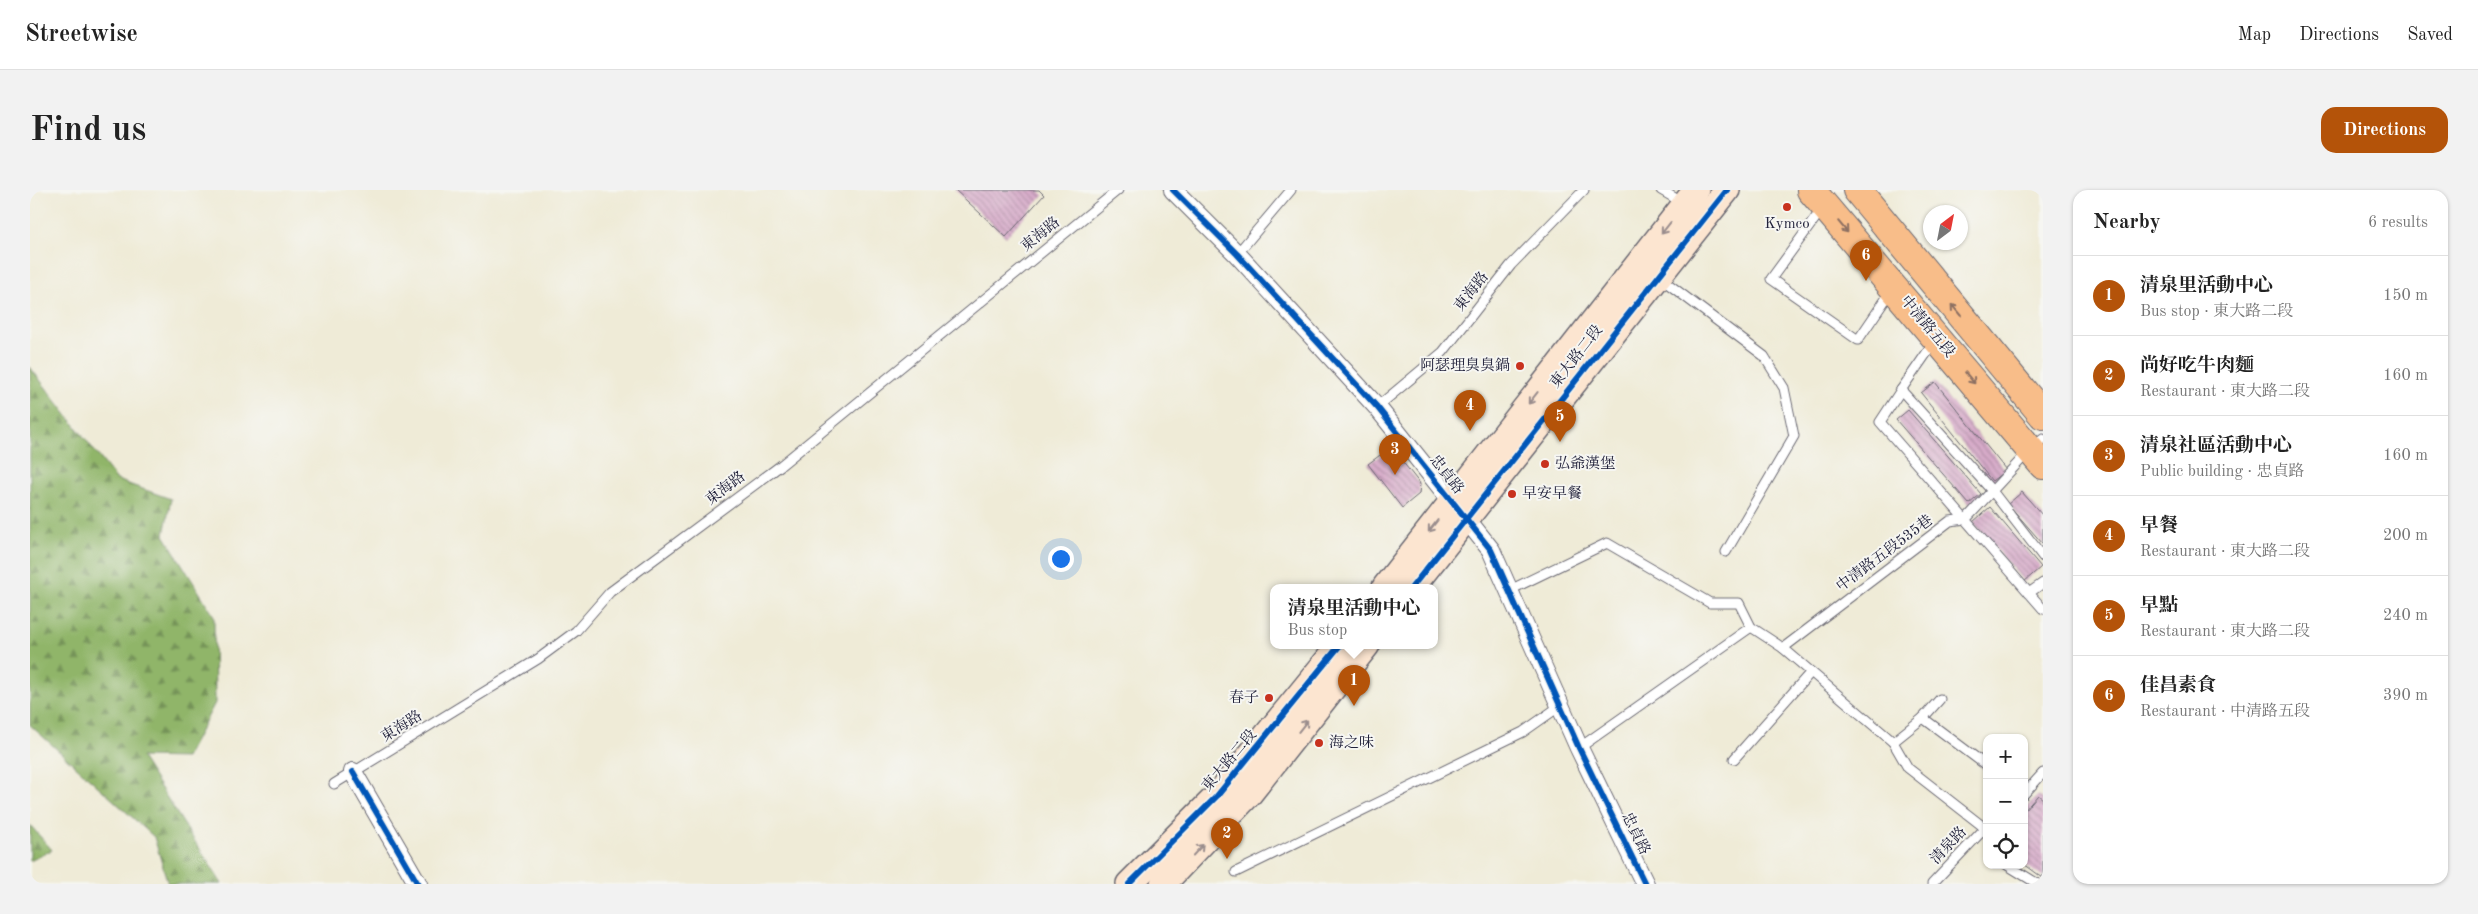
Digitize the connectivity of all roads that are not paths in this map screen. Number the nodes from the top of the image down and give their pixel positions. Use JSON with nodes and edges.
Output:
{"nodes":[{"id":1,"x":1118,"y":190,"type":"edge"},
{"id":2,"x":1173,"y":190,"type":"edge"},
{"id":3,"x":1291,"y":190,"type":"edge"},
{"id":4,"x":1584,"y":190,"type":"edge"},
{"id":5,"x":1661,"y":190,"type":"edge"},
{"id":6,"x":1727,"y":190,"type":"edge"},
{"id":7,"x":1858,"y":190,"type":"edge"},
{"id":8,"x":1690,"y":197,"type":"edge"},
{"id":9,"x":1818,"y":198,"type":"edge"},
{"id":10,"x":1237,"y":254,"type":"junction"},
{"id":11,"x":1657,"y":276,"type":"junction"},
{"id":12,"x":1894,"y":288,"type":"junction"},
{"id":13,"x":1937,"y":339,"type":"junction"},
{"id":14,"x":1901,"y":390,"type":"junction"},
{"id":15,"x":1377,"y":407,"type":"junction"},
{"id":16,"x":2043,"y":415,"type":"edge"},
{"id":17,"x":2039,"y":452,"type":"edge"},
{"id":18,"x":1993,"y":492,"type":"junction"},
{"id":19,"x":1459,"y":511,"type":"junction"},
{"id":20,"x":1966,"y":519,"type":"junction"},
{"id":21,"x":1726,"y":552,"type":"dead end"},
{"id":22,"x":2043,"y":557,"type":"edge"},
{"id":23,"x":2043,"y":583,"type":"edge"},
{"id":24,"x":1388,"y":584,"type":"edge"},
{"id":25,"x":1414,"y":584,"type":"edge"},
{"id":26,"x":1510,"y":590,"type":"junction"},
{"id":27,"x":2029,"y":593,"type":"junction"},
{"id":28,"x":2043,"y":609,"type":"edge"},
{"id":29,"x":1751,"y":627,"type":"junction"},
{"id":30,"x":1782,"y":648,"type":"junction"},
{"id":31,"x":1337,"y":649,"type":"edge"},
{"id":32,"x":1364,"y":649,"type":"edge"},
{"id":33,"x":1811,"y":672,"type":"junction"},
{"id":34,"x":1940,"y":699,"type":"dead end"},
{"id":35,"x":1560,"y":706,"type":"junction"},
{"id":36,"x":1923,"y":718,"type":"junction"},
{"id":37,"x":1893,"y":742,"type":"junction"},
{"id":38,"x":1579,"y":748,"type":"junction"},
{"id":39,"x":1734,"y":759,"type":"dead end"},
{"id":40,"x":1983,"y":763,"type":"edge"},
{"id":41,"x":353,"y":772,"type":"junction"},
{"id":42,"x":2043,"y":774,"type":"edge"},
{"id":43,"x":334,"y":784,"type":"dead end"},
{"id":44,"x":2028,"y":788,"type":"edge"},
{"id":45,"x":1983,"y":827,"type":"edge"},
{"id":46,"x":1983,"y":832,"type":"edge"},
{"id":47,"x":2014,"y":869,"type":"edge"},
{"id":48,"x":1236,"y":872,"type":"dead end"},
{"id":49,"x":418,"y":884,"type":"edge"},
{"id":50,"x":1129,"y":884,"type":"edge"},
{"id":51,"x":1163,"y":884,"type":"edge"},
{"id":52,"x":1645,"y":884,"type":"edge"},
{"id":53,"x":1932,"y":884,"type":"edge"},
{"id":54,"x":2038,"y":884,"type":"edge"}],
"edges":[{"from":1,"to":41,"type":"lane","name":"東海路"},
{"from":2,"to":10,"type":"street","name":"忠貞路"},
{"from":3,"to":10,"type":"lane"},
{"from":4,"to":15,"type":"lane","name":"東海路"},
{"from":5,"to":8,"type":"lane"},
{"from":6,"to":11,"type":"street","name":"東大路二段"},
{"from":16,"to":7,"type":"main road","one_way":true},
{"from":8,"to":19,"type":"street","name":"東大路二段","one_way":true},
{"from":9,"to":12,"type":"main road","name":"中清路五段","one_way":true},
{"from":9,"to":12,"type":"lane"},
{"from":10,"to":15,"type":"street","name":"忠貞路"},
{"from":11,"to":19,"type":"street","name":"東大路二段"},
{"from":11,"to":21,"type":"lane"},
{"from":12,"to":13,"type":"main road","name":"中清路五段"},
{"from":13,"to":14,"type":"lane"},
{"from":13,"to":17,"type":"main road","name":"中清路五段","one_way":true},
{"from":14,"to":18,"type":"lane"},
{"from":14,"to":20,"type":"lane"},
{"from":15,"to":19,"type":"street","name":"忠貞路"},
{"from":17,"to":18,"type":"lane","name":"中清路五段535巷"},
{"from":18,"to":20,"type":"lane","name":"中清路五段535巷"},
{"from":18,"to":22,"type":"lane"},
{"from":19,"to":24,"type":"street","name":"東大路二段","one_way":true},
{"from":19,"to":25,"type":"street","name":"東大路二段"},
{"from":19,"to":26,"type":"street","name":"忠貞路"},
{"from":20,"to":27,"type":"lane"},
{"from":20,"to":30,"type":"lane","name":"中清路五段535巷"},
{"from":23,"to":27,"type":"lane"},
{"from":26,"to":29,"type":"lane"},
{"from":26,"to":35,"type":"street","name":"忠貞路"},
{"from":27,"to":28,"type":"lane"},
{"from":29,"to":30,"type":"lane"},
{"from":29,"to":38,"type":"lane"},
{"from":30,"to":33,"type":"lane"},
{"from":31,"to":50,"type":"street","name":"東大路二段"},
{"from":51,"to":32,"type":"street","one_way":true},
{"from":33,"to":37,"type":"lane"},
{"from":33,"to":39,"type":"lane"},
{"from":34,"to":36,"type":"lane"},
{"from":35,"to":38,"type":"street","name":"忠貞路"},
{"from":35,"to":48,"type":"lane"},
{"from":36,"to":37,"type":"lane"},
{"from":36,"to":40,"type":"lane"},
{"from":37,"to":45,"type":"lane"},
{"from":38,"to":52,"type":"street","name":"忠貞路"},
{"from":41,"to":43,"type":"lane","name":"東海路"},
{"from":41,"to":49,"type":"street"},
{"from":42,"to":44,"type":"lane"},
{"from":46,"to":53,"type":"lane","name":"清泉路"},
{"from":47,"to":54,"type":"lane"}]}
